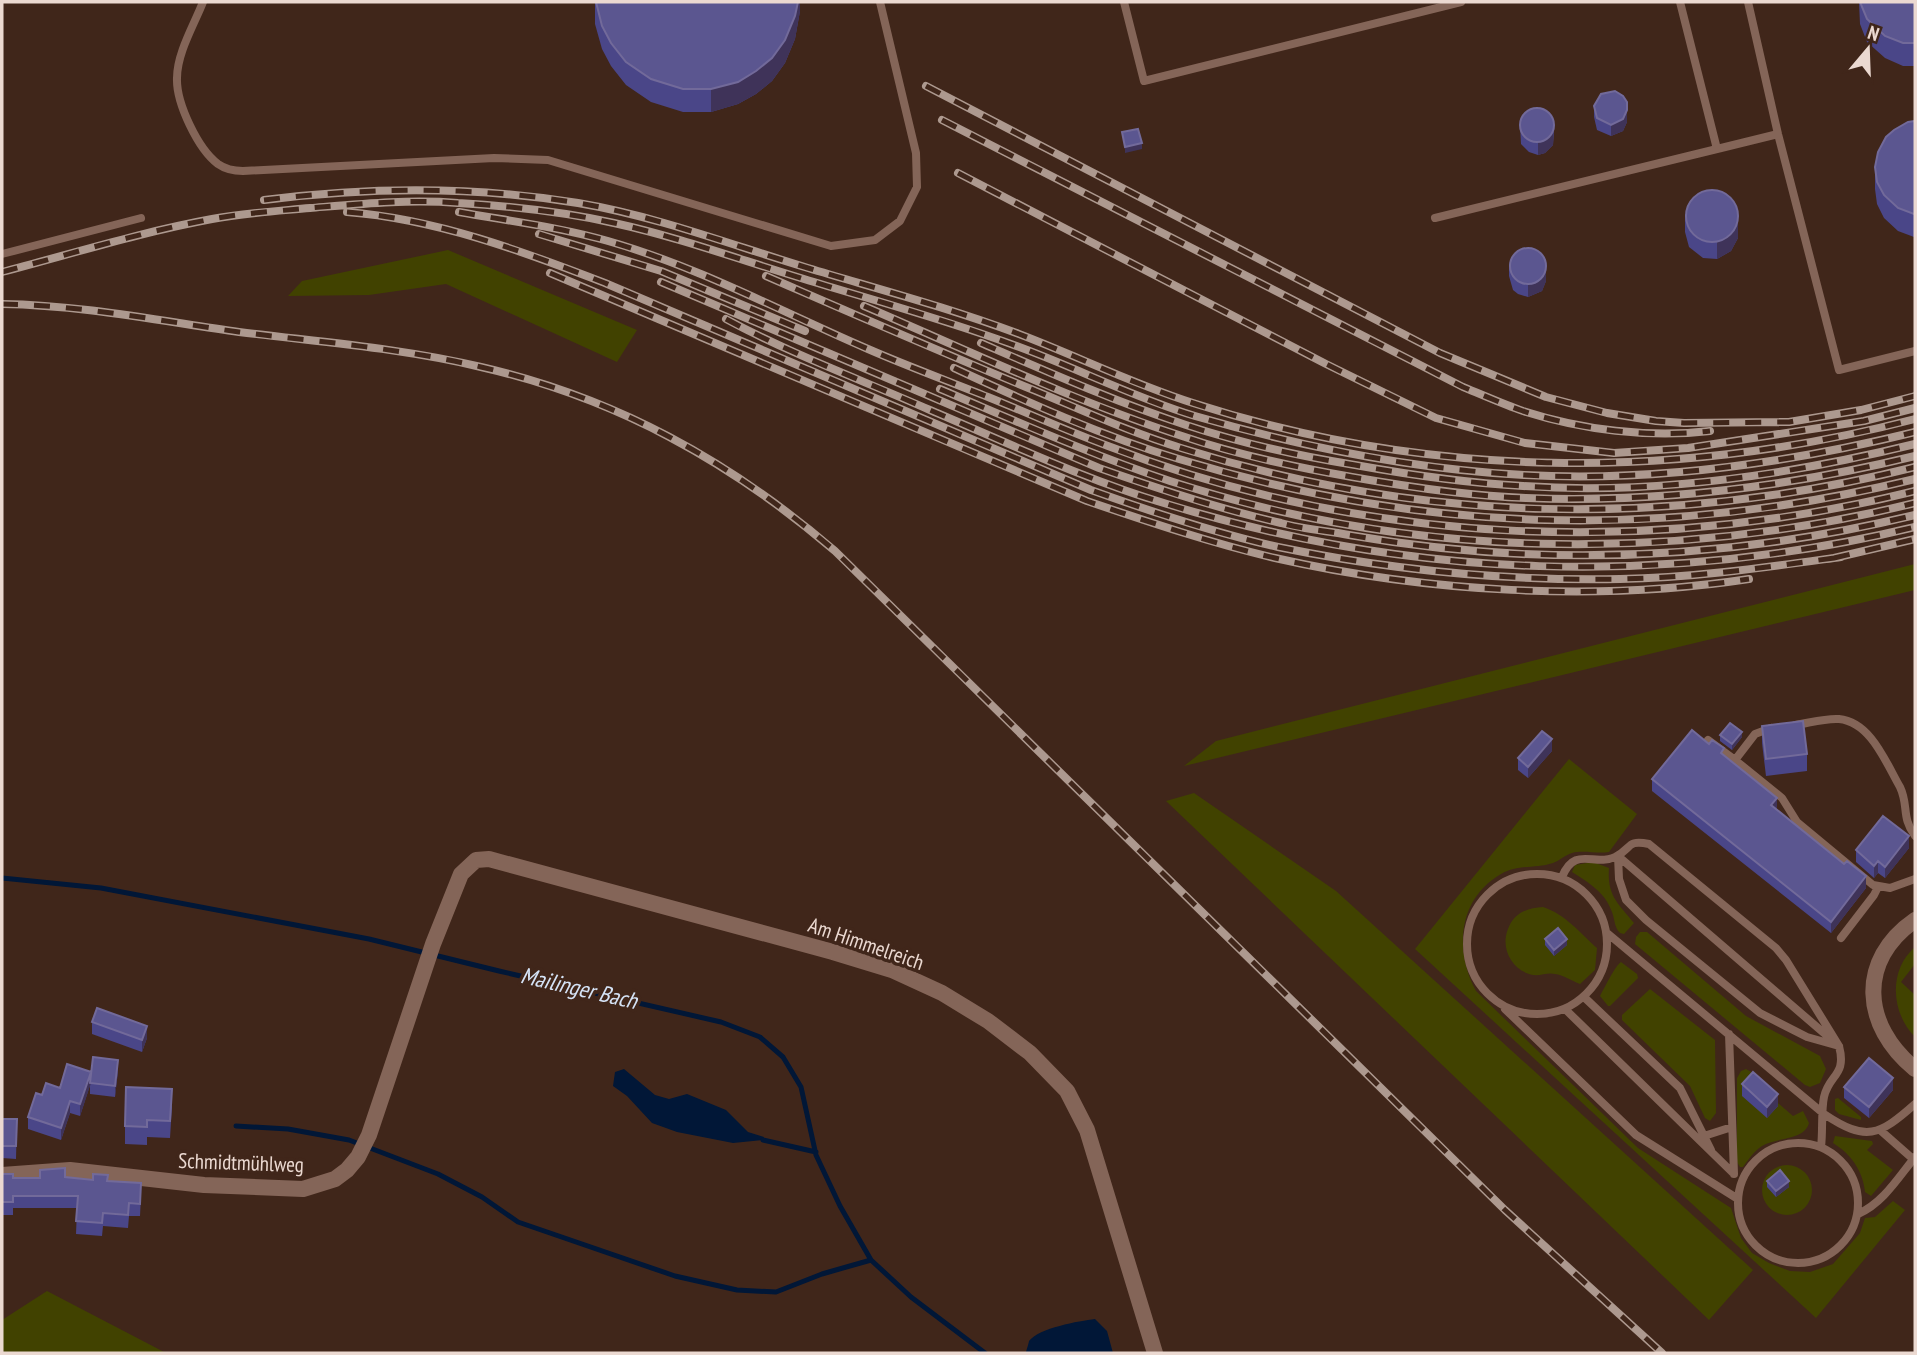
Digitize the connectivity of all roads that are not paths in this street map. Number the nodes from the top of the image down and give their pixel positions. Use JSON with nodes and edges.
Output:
{"nodes":[{"id":1,"x":203,"y":2,"type":"edge"},
{"id":2,"x":880,"y":2,"type":"edge"},
{"id":3,"x":1124,"y":2,"type":"edge"},
{"id":4,"x":1461,"y":2,"type":"edge"},
{"id":5,"x":1680,"y":2,"type":"edge"},
{"id":6,"x":1748,"y":2,"type":"edge"},
{"id":7,"x":1778,"y":134,"type":"junction"},
{"id":8,"x":1717,"y":149,"type":"junction"},
{"id":9,"x":141,"y":218,"type":"dead end"},
{"id":10,"x":1436,"y":218,"type":"dead end"},
{"id":11,"x":2,"y":254,"type":"edge"},
{"id":12,"x":1915,"y":351,"type":"edge"},
{"id":13,"x":1708,"y":740,"type":"edge"},
{"id":14,"x":1735,"y":760,"type":"junction"},
{"id":15,"x":1915,"y":836,"type":"edge"},
{"id":16,"x":1618,"y":856,"type":"junction"},
{"id":17,"x":476,"y":860,"type":"joint"},
{"id":18,"x":1562,"y":877,"type":"junction"},
{"id":19,"x":1915,"y":879,"type":"edge"},
{"id":20,"x":1878,"y":887,"type":"junction"},
{"id":21,"x":1915,"y":920,"type":"edge"},
{"id":22,"x":1607,"y":933,"type":"junction"},
{"id":23,"x":1841,"y":938,"type":"dead end"},
{"id":24,"x":1584,"y":997,"type":"junction"},
{"id":25,"x":1500,"y":1004,"type":"junction"},
{"id":26,"x":1565,"y":1009,"type":"junction"},
{"id":27,"x":1729,"y":1034,"type":"junction"},
{"id":28,"x":1839,"y":1046,"type":"junction"},
{"id":29,"x":1915,"y":1069,"type":"edge"},
{"id":30,"x":1915,"y":1104,"type":"edge"},
{"id":31,"x":1824,"y":1114,"type":"junction"},
{"id":32,"x":1732,"y":1127,"type":"junction"},
{"id":33,"x":1880,"y":1130,"type":"junction"},
{"id":34,"x":1704,"y":1136,"type":"junction"},
{"id":35,"x":1821,"y":1147,"type":"junction"},
{"id":36,"x":1713,"y":1156,"type":"junction"},
{"id":37,"x":1914,"y":1158,"type":"edge"},
{"id":38,"x":1733,"y":1173,"type":"junction"},
{"id":39,"x":2,"y":1175,"type":"edge"},
{"id":40,"x":1742,"y":1180,"type":"junction"},
{"id":41,"x":1738,"y":1199,"type":"junction"},
{"id":42,"x":1858,"y":1214,"type":"junction"},
{"id":43,"x":1155,"y":1353,"type":"edge"}],
"edges":[{"from":1,"to":2,"type":"lane"},
{"from":3,"to":4,"type":"lane"},
{"from":5,"to":8,"type":"lane"},
{"from":6,"to":7,"type":"lane"},
{"from":7,"to":8,"type":"lane"},
{"from":7,"to":12,"type":"lane"},
{"from":8,"to":10,"type":"lane"},
{"from":9,"to":11,"type":"lane"},
{"from":13,"to":14,"type":"lane"},
{"from":14,"to":15,"type":"lane"},
{"from":14,"to":20,"type":"lane"},
{"from":16,"to":18,"type":"lane"},
{"from":16,"to":28,"type":"lane"},
{"from":16,"to":28,"type":"lane"},
{"from":16,"to":28,"type":"lane"},
{"from":17,"to":39,"type":"street","name":"Schmidtmühlweg"},
{"from":17,"to":43,"type":"street","name":"Am Himmelreich"},
{"from":18,"to":22,"type":"lane"},
{"from":18,"to":25,"type":"lane"},
{"from":19,"to":20,"type":"lane"},
{"from":20,"to":23,"type":"lane"},
{"from":21,"to":29,"type":"street"},
{"from":22,"to":24,"type":"lane"},
{"from":22,"to":27,"type":"lane"},
{"from":24,"to":26,"type":"lane"},
{"from":24,"to":34,"type":"lane"},
{"from":25,"to":26,"type":"lane"},
{"from":25,"to":41,"type":"lane"},
{"from":26,"to":36,"type":"lane"},
{"from":27,"to":31,"type":"lane"},
{"from":27,"to":32,"type":"lane"},
{"from":28,"to":31,"type":"lane"},
{"from":30,"to":33,"type":"lane"},
{"from":31,"to":33,"type":"lane"},
{"from":31,"to":35,"type":"lane"},
{"from":32,"to":34,"type":"lane"},
{"from":32,"to":38,"type":"lane"},
{"from":33,"to":37,"type":"lane"},
{"from":34,"to":36,"type":"lane"},
{"from":35,"to":40,"type":"lane"},
{"from":35,"to":42,"type":"lane"},
{"from":36,"to":38,"type":"lane"},
{"from":37,"to":42,"type":"lane"},
{"from":38,"to":40,"type":"lane"},
{"from":40,"to":41,"type":"lane"},
{"from":41,"to":42,"type":"lane"}]}
